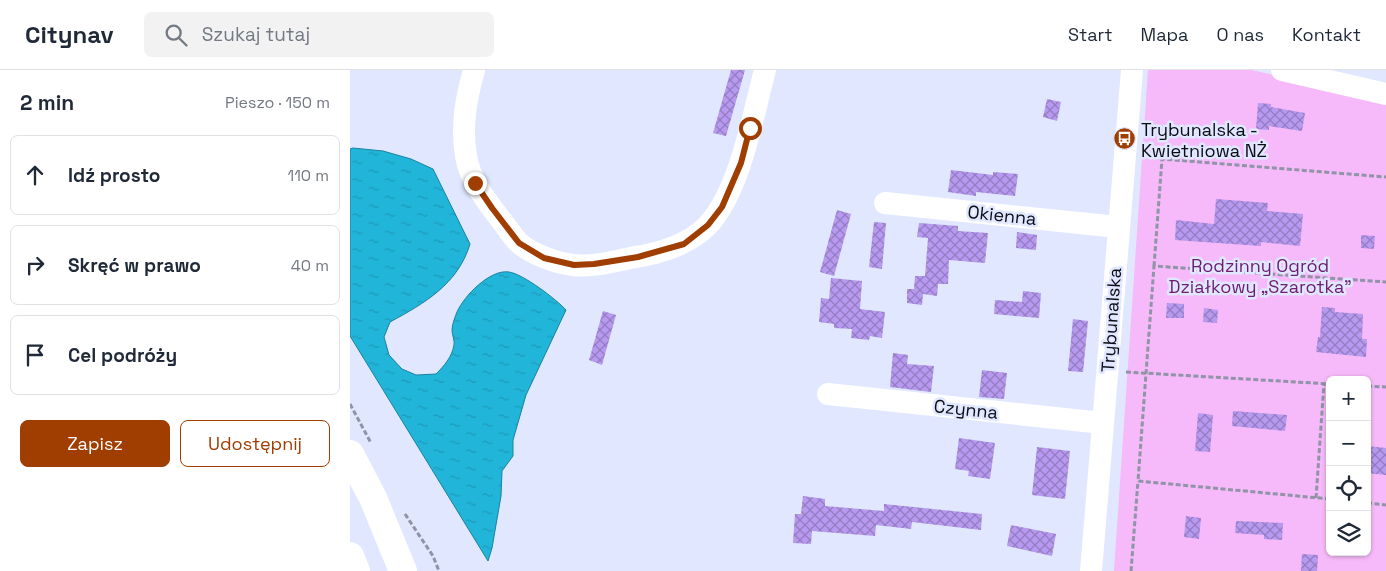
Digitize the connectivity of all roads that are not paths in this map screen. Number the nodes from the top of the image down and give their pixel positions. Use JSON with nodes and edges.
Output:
{"nodes":[{"id":1,"x":474,"y":70,"type":"edge"},
{"id":2,"x":765,"y":70,"type":"edge"},
{"id":3,"x":1132,"y":70,"type":"edge"},
{"id":4,"x":1282,"y":70,"type":"edge"},
{"id":5,"x":1386,"y":94,"type":"edge"},
{"id":6,"x":885,"y":203,"type":"dead end"},
{"id":7,"x":1118,"y":226,"type":"junction"},
{"id":8,"x":828,"y":394,"type":"dead end"},
{"id":9,"x":1103,"y":423,"type":"junction"},
{"id":10,"x":350,"y":454,"type":"edge"},
{"id":11,"x":350,"y":556,"type":"edge"},
{"id":12,"x":356,"y":571,"type":"edge"},
{"id":13,"x":403,"y":571,"type":"edge"},
{"id":14,"x":1091,"y":571,"type":"edge"}],
"edges":[{"from":1,"to":2,"type":"street"},
{"from":3,"to":7,"type":"street","name":"Trybunalska"},
{"from":4,"to":5,"type":"street"},
{"from":6,"to":7,"type":"street","name":"Okienna"},
{"from":7,"to":9,"type":"street","name":"Trybunalska"},
{"from":8,"to":9,"type":"street","name":"Czynna"},
{"from":9,"to":14,"type":"street","name":"Trybunalska"},
{"from":10,"to":13,"type":"main road"},
{"from":11,"to":12,"type":"main road"}]}
